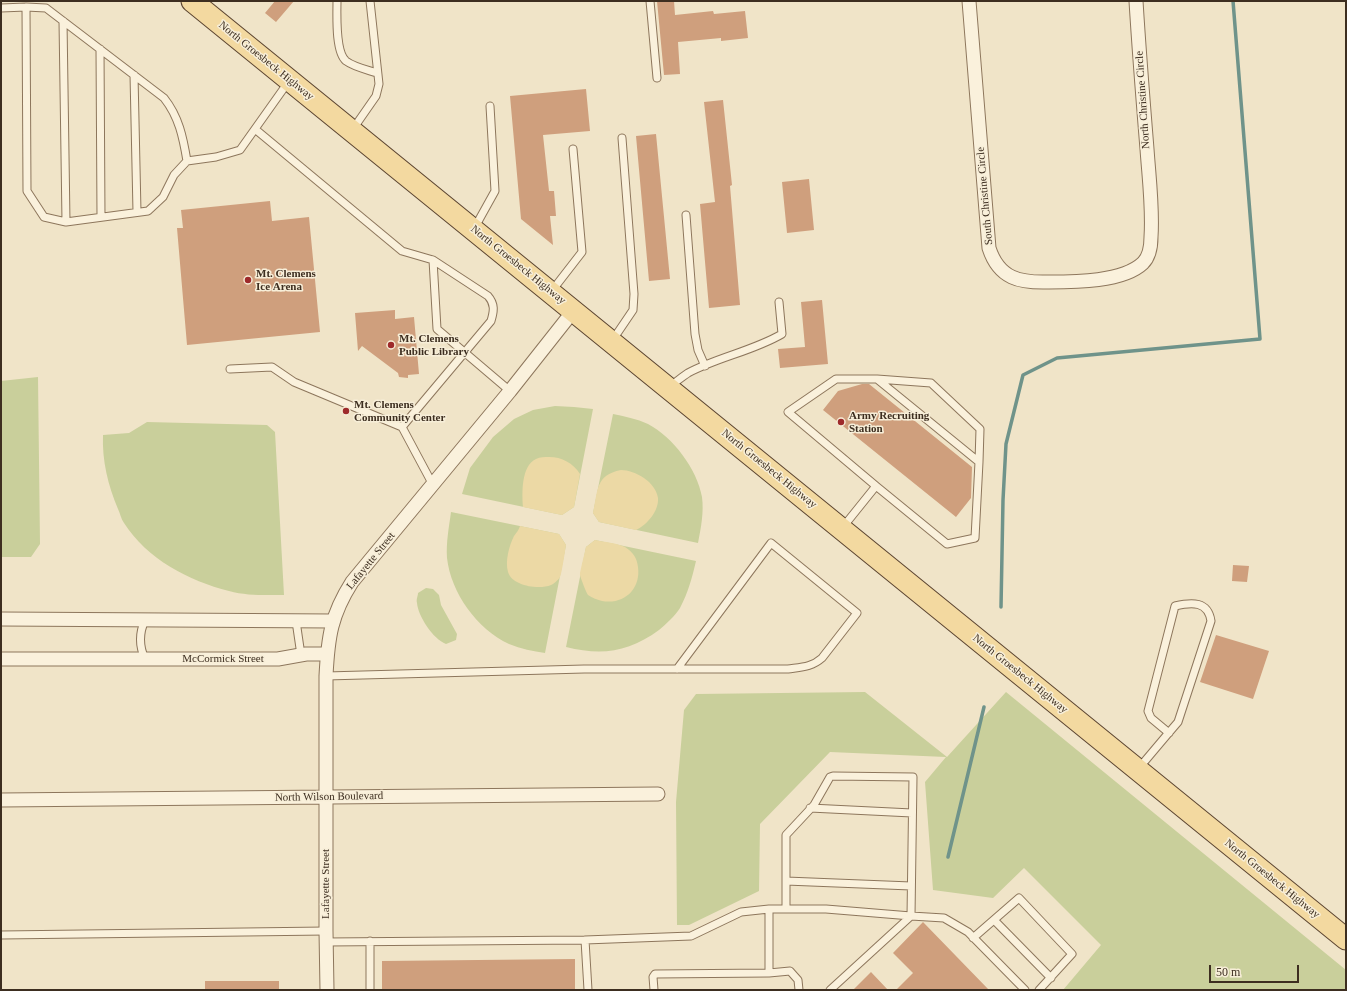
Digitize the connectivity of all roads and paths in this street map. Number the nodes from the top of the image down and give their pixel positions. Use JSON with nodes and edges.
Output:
{"nodes":[{"id":1,"x":192,"y":1,"type":"edge"},
{"id":2,"x":337,"y":1,"type":"edge"},
{"id":3,"x":370,"y":1,"type":"edge"},
{"id":4,"x":650,"y":1,"type":"edge"},
{"id":5,"x":969,"y":1,"type":"edge"},
{"id":6,"x":1136,"y":1,"type":"edge"},
{"id":7,"x":26,"y":7,"type":"junction"},
{"id":8,"x":1,"y":8,"type":"edge"},
{"id":9,"x":63,"y":21,"type":"junction"},
{"id":10,"x":100,"y":49,"type":"junction"},
{"id":11,"x":377,"y":73,"type":"junction"},
{"id":12,"x":134,"y":75,"type":"junction"},
{"id":13,"x":657,"y":78,"type":"dead end"},
{"id":14,"x":289,"y":80,"type":"junction"},
{"id":15,"x":490,"y":106,"type":"dead end"},
{"id":16,"x":255,"y":129,"type":"junction"},
{"id":17,"x":352,"y":130,"type":"junction"},
{"id":18,"x":622,"y":138,"type":"dead end"},
{"id":19,"x":573,"y":149,"type":"dead end"},
{"id":20,"x":187,"y":161,"type":"junction"},
{"id":21,"x":1150,"y":199,"type":"joint"},
{"id":22,"x":137,"y":212,"type":"junction"},
{"id":23,"x":686,"y":215,"type":"dead end"},
{"id":24,"x":101,"y":217,"type":"junction"},
{"id":25,"x":66,"y":222,"type":"junction"},
{"id":26,"x":474,"y":229,"type":"junction"},
{"id":27,"x":434,"y":260,"type":"junction"},
{"id":28,"x":551,"y":292,"type":"junction"},
{"id":29,"x":779,"y":302,"type":"dead end"},
{"id":30,"x":574,"y":310,"type":"junction"},
{"id":31,"x":612,"y":341,"type":"junction"},
{"id":32,"x":466,"y":352,"type":"junction"},
{"id":33,"x":705,"y":366,"type":"junction"},
{"id":34,"x":230,"y":369,"type":"dead end"},
{"id":35,"x":877,"y":379,"type":"junction"},
{"id":36,"x":669,"y":388,"type":"junction"},
{"id":37,"x":510,"y":391,"type":"junction"},
{"id":38,"x":402,"y":427,"type":"junction"},
{"id":39,"x":979,"y":462,"type":"junction"},
{"id":40,"x":433,"y":485,"type":"junction"},
{"id":41,"x":876,"y":486,"type":"junction"},
{"id":42,"x":842,"y":529,"type":"junction"},
{"id":43,"x":1,"y":619,"type":"edge"},
{"id":44,"x":144,"y":620,"type":"junction"},
{"id":45,"x":296,"y":621,"type":"junction"},
{"id":46,"x":333,"y":621,"type":"junction"},
{"id":47,"x":327,"y":654,"type":"junction"},
{"id":48,"x":301,"y":655,"type":"junction"},
{"id":49,"x":1,"y":659,"type":"edge"},
{"id":50,"x":145,"y":659,"type":"junction"},
{"id":51,"x":677,"y":669,"type":"junction"},
{"id":52,"x":326,"y":676,"type":"junction"},
{"id":53,"x":1169,"y":733,"type":"junction"},
{"id":54,"x":1137,"y":769,"type":"junction"},
{"id":55,"x":658,"y":794,"type":"dead end"},
{"id":56,"x":327,"y":797,"type":"junction"},
{"id":57,"x":1,"y":800,"type":"edge"},
{"id":58,"x":810,"y":808,"type":"junction"},
{"id":59,"x":912,"y":813,"type":"junction"},
{"id":60,"x":786,"y":881,"type":"junction"},
{"id":61,"x":911,"y":886,"type":"junction"},
{"id":62,"x":769,"y":909,"type":"junction"},
{"id":63,"x":786,"y":909,"type":"junction"},
{"id":64,"x":911,"y":916,"type":"junction"},
{"id":65,"x":994,"y":920,"type":"junction"},
{"id":66,"x":1,"y":935,"type":"edge"},
{"id":67,"x":326,"y":936,"type":"junction"},
{"id":68,"x":973,"y":938,"type":"junction"},
{"id":69,"x":1346,"y":939,"type":"edge"},
{"id":70,"x":585,"y":940,"type":"junction"},
{"id":71,"x":370,"y":941,"type":"junction"},
{"id":72,"x":769,"y":973,"type":"junction"},
{"id":73,"x":1051,"y":978,"type":"junction"},
{"id":74,"x":327,"y":990,"type":"edge"},
{"id":75,"x":370,"y":990,"type":"edge"},
{"id":76,"x":588,"y":990,"type":"edge"},
{"id":77,"x":654,"y":990,"type":"edge"},
{"id":78,"x":799,"y":990,"type":"edge"},
{"id":79,"x":830,"y":990,"type":"edge"},
{"id":80,"x":1025,"y":990,"type":"edge"},
{"id":81,"x":1040,"y":990,"type":"edge"}],
"edges":[{"from":1,"to":14,"type":"main road","name":"North Groesbeck Highway"},
{"from":2,"to":11,"type":"lane"},
{"from":3,"to":11,"type":"lane"},
{"from":4,"to":13,"type":"lane"},
{"from":5,"to":21,"type":"street","name":"South Christine Circle"},
{"from":6,"to":21,"type":"street","name":"North Christine Circle"},
{"from":7,"to":8,"type":"lane"},
{"from":7,"to":9,"type":"lane"},
{"from":7,"to":25,"type":"lane"},
{"from":9,"to":10,"type":"lane"},
{"from":9,"to":25,"type":"lane"},
{"from":10,"to":12,"type":"lane"},
{"from":10,"to":24,"type":"lane"},
{"from":11,"to":17,"type":"lane"},
{"from":12,"to":20,"type":"lane"},
{"from":12,"to":22,"type":"lane"},
{"from":14,"to":16,"type":"lane"},
{"from":14,"to":17,"type":"main road","name":"North Groesbeck Highway"},
{"from":15,"to":26,"type":"lane"},
{"from":16,"to":20,"type":"lane"},
{"from":16,"to":27,"type":"lane"},
{"from":17,"to":26,"type":"main road","name":"North Groesbeck Highway"},
{"from":18,"to":31,"type":"lane"},
{"from":19,"to":28,"type":"lane"},
{"from":20,"to":22,"type":"lane"},
{"from":22,"to":24,"type":"lane"},
{"from":23,"to":33,"type":"lane"},
{"from":24,"to":25,"type":"lane"},
{"from":26,"to":28,"type":"main road","name":"North Groesbeck Highway"},
{"from":27,"to":32,"type":"lane"},
{"from":27,"to":32,"type":"lane"},
{"from":28,"to":30,"type":"main road","name":"North Groesbeck Highway"},
{"from":29,"to":33,"type":"lane"},
{"from":30,"to":31,"type":"main road","name":"North Groesbeck Highway"},
{"from":30,"to":37,"type":"street","name":"Lafayette Street"},
{"from":31,"to":36,"type":"main road","name":"North Groesbeck Highway"},
{"from":32,"to":37,"type":"lane"},
{"from":32,"to":38,"type":"lane"},
{"from":33,"to":36,"type":"lane"},
{"from":34,"to":38,"type":"lane"},
{"from":35,"to":39,"type":"lane"},
{"from":35,"to":39,"type":"lane"},
{"from":35,"to":41,"type":"lane"},
{"from":36,"to":42,"type":"main road","name":"North Groesbeck Highway"},
{"from":37,"to":40,"type":"street","name":"Lafayette Street"},
{"from":38,"to":40,"type":"lane"},
{"from":39,"to":41,"type":"lane"},
{"from":40,"to":46,"type":"street","name":"Lafayette Street"},
{"from":41,"to":42,"type":"lane"},
{"from":42,"to":54,"type":"main road","name":"North Groesbeck Highway"},
{"from":43,"to":44,"type":"street"},
{"from":44,"to":45,"type":"street"},
{"from":44,"to":50,"type":"lane"},
{"from":45,"to":46,"type":"street"},
{"from":45,"to":48,"type":"lane"},
{"from":46,"to":47,"type":"street","name":"Lafayette Street"},
{"from":47,"to":48,"type":"street","name":"McCormick Street"},
{"from":47,"to":52,"type":"street","name":"Lafayette Street"},
{"from":48,"to":50,"type":"street","name":"McCormick Street"},
{"from":49,"to":50,"type":"street","name":"McCormick Street"},
{"from":51,"to":51,"type":"lane"},
{"from":51,"to":52,"type":"lane"},
{"from":52,"to":56,"type":"street","name":"Lafayette Street"},
{"from":53,"to":53,"type":"lane"},
{"from":53,"to":54,"type":"lane"},
{"from":54,"to":69,"type":"main road","name":"North Groesbeck Highway"},
{"from":55,"to":56,"type":"street","name":"North Wilson Boulevard"},
{"from":56,"to":57,"type":"street","name":"North Wilson Boulevard"},
{"from":56,"to":67,"type":"street","name":"Lafayette Street"},
{"from":58,"to":59,"type":"lane"},
{"from":58,"to":59,"type":"lane"},
{"from":58,"to":60,"type":"lane"},
{"from":59,"to":61,"type":"lane"},
{"from":60,"to":61,"type":"lane"},
{"from":60,"to":63,"type":"lane"},
{"from":61,"to":64,"type":"lane"},
{"from":62,"to":63,"type":"lane"},
{"from":62,"to":70,"type":"lane"},
{"from":62,"to":72,"type":"lane"},
{"from":63,"to":64,"type":"lane"},
{"from":64,"to":68,"type":"lane"},
{"from":64,"to":79,"type":"lane"},
{"from":65,"to":68,"type":"lane"},
{"from":65,"to":73,"type":"lane"},
{"from":65,"to":73,"type":"lane"},
{"from":66,"to":67,"type":"lane"},
{"from":67,"to":71,"type":"lane"},
{"from":67,"to":74,"type":"street","name":"Lafayette Street"},
{"from":68,"to":80,"type":"lane"},
{"from":70,"to":71,"type":"lane"},
{"from":70,"to":76,"type":"lane"},
{"from":71,"to":75,"type":"lane"},
{"from":72,"to":77,"type":"lane"},
{"from":72,"to":78,"type":"lane"},
{"from":73,"to":81,"type":"lane"}]}
